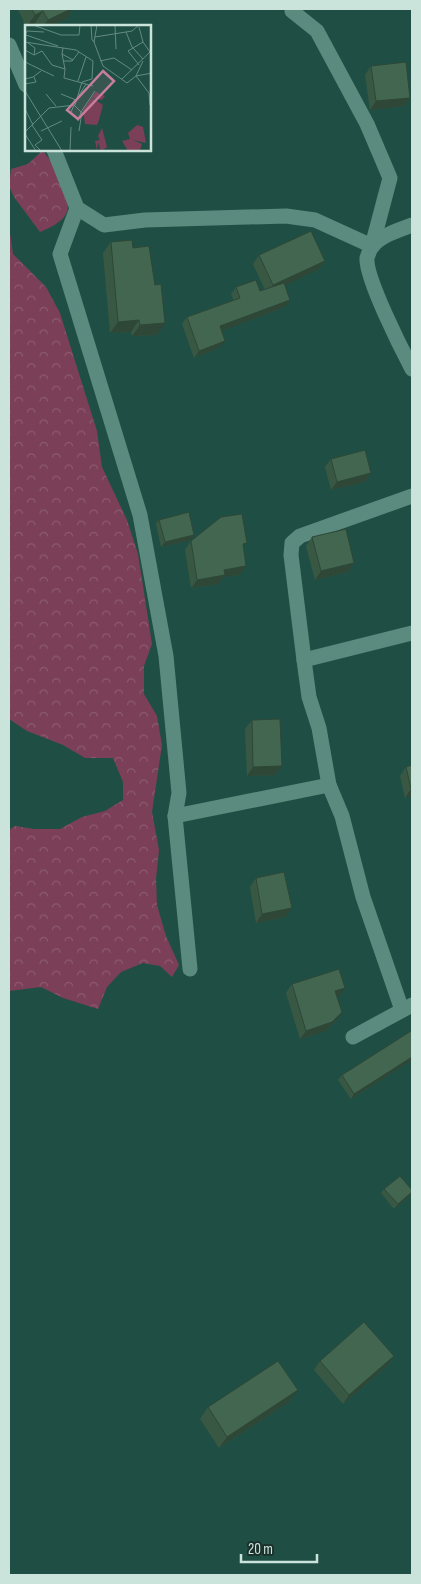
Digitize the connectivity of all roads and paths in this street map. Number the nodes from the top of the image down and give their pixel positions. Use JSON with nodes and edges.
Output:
{"nodes":[{"id":1,"x":292,"y":11,"type":"dead end"},
{"id":2,"x":9,"y":45,"type":"edge"},
{"id":3,"x":25,"y":83,"type":"edge"},
{"id":4,"x":54,"y":151,"type":"edge"},
{"id":5,"x":77,"y":208,"type":"junction"},
{"id":6,"x":412,"y":225,"type":"edge"},
{"id":7,"x":372,"y":246,"type":"junction"},
{"id":8,"x":412,"y":369,"type":"edge"},
{"id":9,"x":412,"y":496,"type":"edge"},
{"id":10,"x":412,"y":633,"type":"edge"},
{"id":11,"x":304,"y":660,"type":"junction"},
{"id":12,"x":329,"y":785,"type":"junction"},
{"id":13,"x":175,"y":816,"type":"junction"},
{"id":14,"x":190,"y":969,"type":"dead end"},
{"id":15,"x":407,"y":1007,"type":"edge"},
{"id":16,"x":353,"y":1037,"type":"dead end"}],
"edges":[{"from":1,"to":7,"type":"street"},
{"from":2,"to":3,"type":"street"},
{"from":4,"to":5,"type":"street"},
{"from":5,"to":7,"type":"street"},
{"from":5,"to":13,"type":"street"},
{"from":6,"to":7,"type":"street"},
{"from":7,"to":8,"type":"street"},
{"from":9,"to":11,"type":"street"},
{"from":10,"to":11,"type":"street"},
{"from":11,"to":12,"type":"street"},
{"from":12,"to":13,"type":"street"},
{"from":12,"to":15,"type":"street"},
{"from":13,"to":14,"type":"street"},
{"from":15,"to":16,"type":"street"}]}
